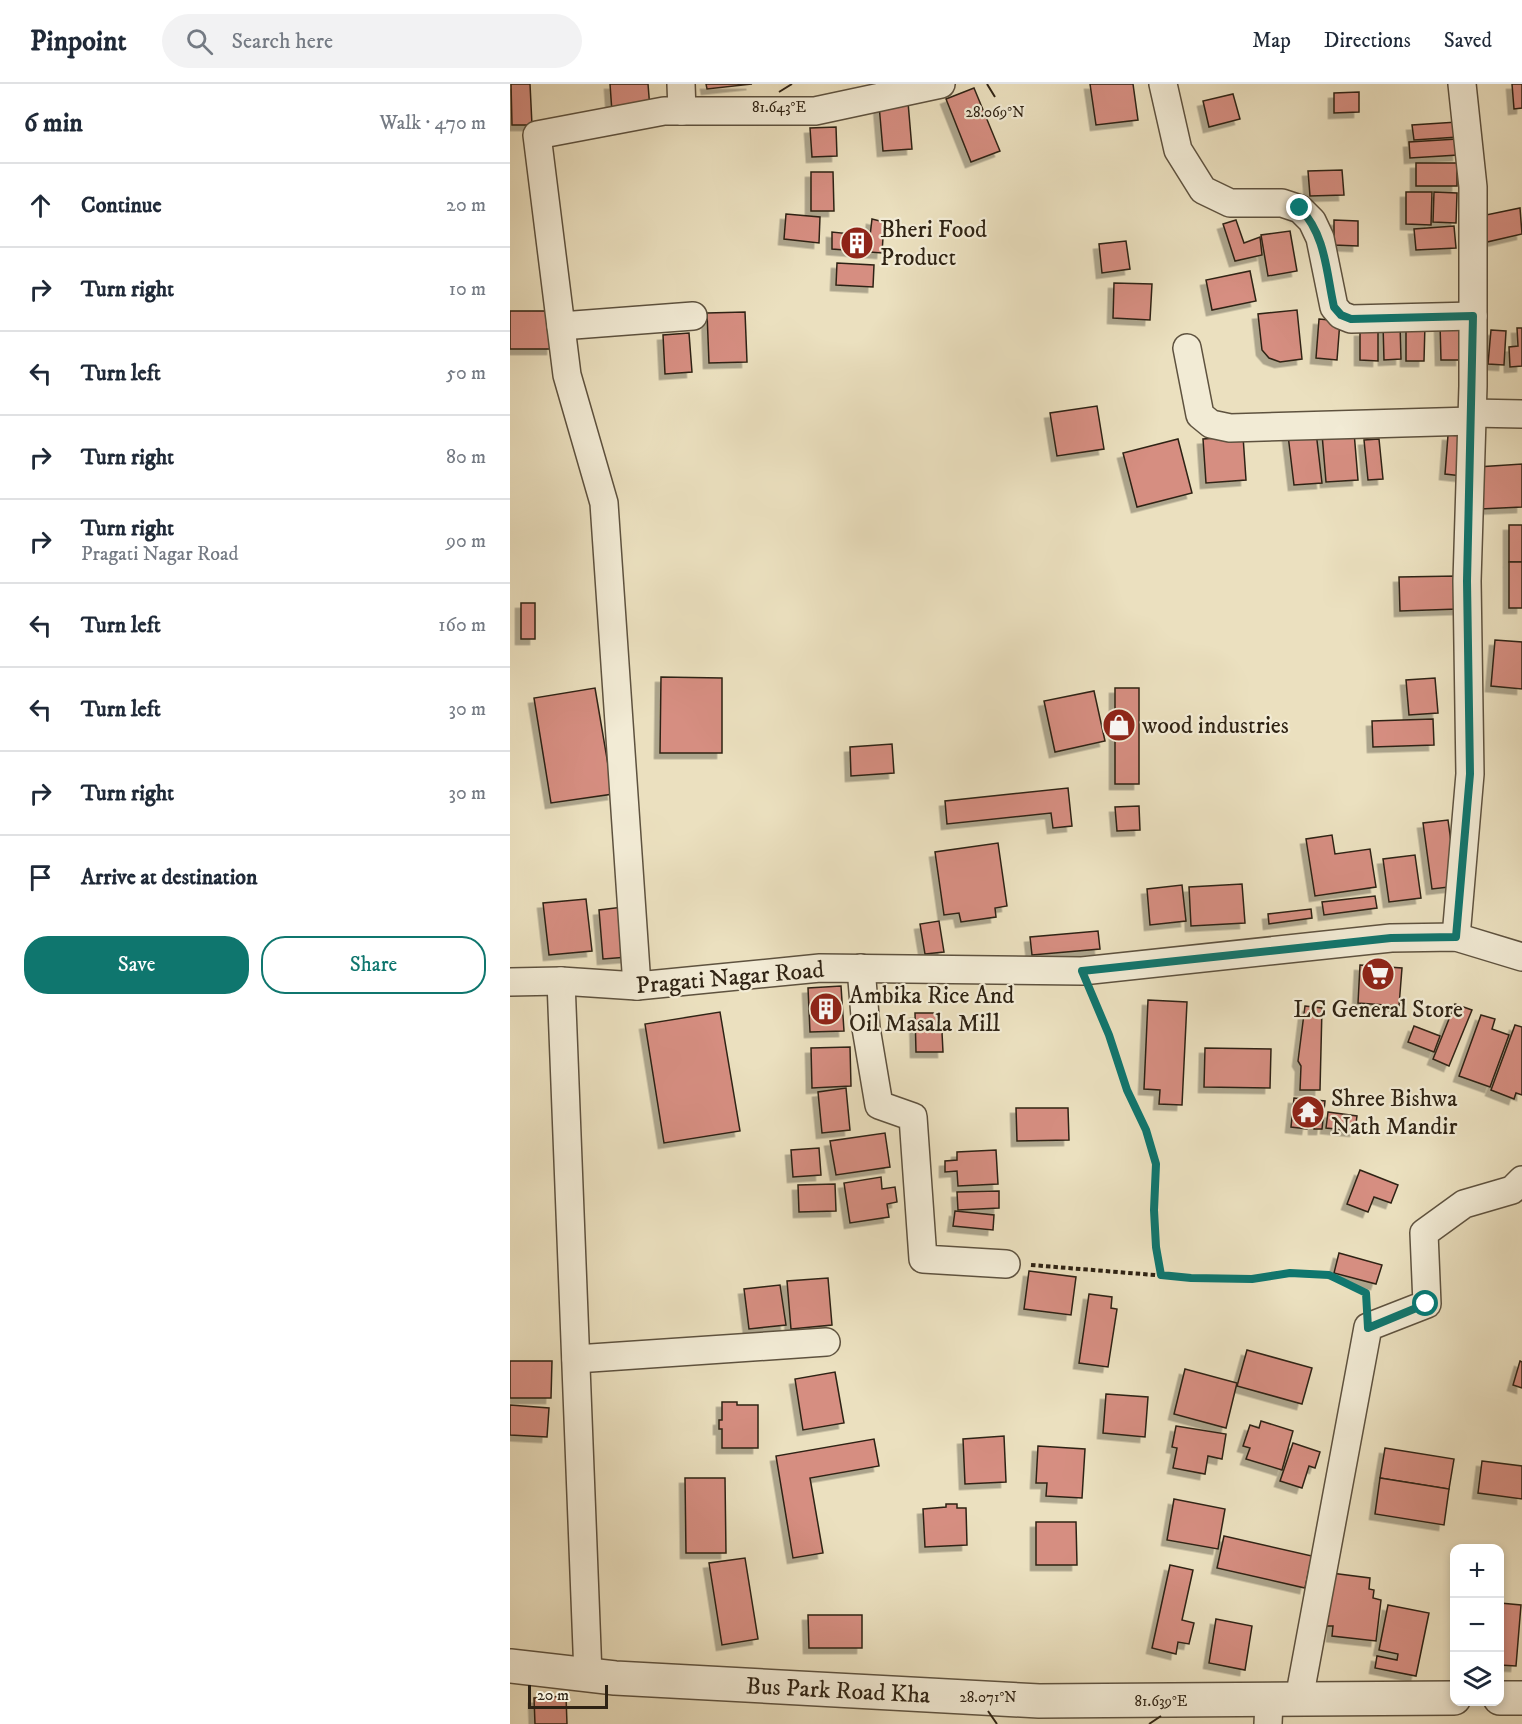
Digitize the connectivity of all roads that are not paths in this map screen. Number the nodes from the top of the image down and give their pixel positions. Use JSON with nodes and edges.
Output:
{"nodes":[{"id":1,"x":681,"y":84,"type":"edge"},
{"id":2,"x":940,"y":84,"type":"edge"},
{"id":3,"x":1163,"y":84,"type":"edge"},
{"id":4,"x":1461,"y":84,"type":"edge"},
{"id":5,"x":682,"y":111,"type":"junction"},
{"id":6,"x":693,"y":316,"type":"dead end"},
{"id":7,"x":1473,"y":316,"type":"junction"},
{"id":8,"x":561,"y":326,"type":"junction"},
{"id":9,"x":1187,"y":348,"type":"dead end"},
{"id":10,"x":1522,"y":414,"type":"edge"},
{"id":11,"x":1472,"y":417,"type":"junction"},
{"id":12,"x":1456,"y":937,"type":"junction"},
{"id":13,"x":1522,"y":957,"type":"edge"},
{"id":14,"x":861,"y":968,"type":"junction"},
{"id":15,"x":561,"y":981,"type":"junction"},
{"id":16,"x":510,"y":982,"type":"edge"},
{"id":17,"x":637,"y":986,"type":"junction"},
{"id":18,"x":1522,"y":1180,"type":"edge"},
{"id":19,"x":1006,"y":1264,"type":"road end"},
{"id":20,"x":826,"y":1342,"type":"dead end"},
{"id":21,"x":576,"y":1359,"type":"junction"},
{"id":22,"x":510,"y":1666,"type":"edge"},
{"id":23,"x":588,"y":1675,"type":"junction"},
{"id":24,"x":1450,"y":1698,"type":"edge"},
{"id":25,"x":1504,"y":1698,"type":"edge"},
{"id":26,"x":1522,"y":1698,"type":"edge"},
{"id":27,"x":1279,"y":1708,"type":"edge"},
{"id":28,"x":1040,"y":1713,"type":"edge"}],
"edges":[{"from":1,"to":5,"type":"street"},
{"from":2,"to":5,"type":"street"},
{"from":3,"to":7,"type":"street"},
{"from":4,"to":7,"type":"street"},
{"from":5,"to":8,"type":"street"},
{"from":6,"to":8,"type":"street"},
{"from":7,"to":11,"type":"street"},
{"from":8,"to":17,"type":"street"},
{"from":9,"to":11,"type":"street"},
{"from":10,"to":11,"type":"street"},
{"from":11,"to":12,"type":"street"},
{"from":12,"to":13,"type":"street","name":"Pragati Nagar Road"},
{"from":12,"to":14,"type":"street","name":"Pragati Nagar Road"},
{"from":14,"to":17,"type":"street","name":"Pragati Nagar Road"},
{"from":14,"to":19,"type":"street"},
{"from":15,"to":16,"type":"street","name":"Pragati Nagar Road"},
{"from":15,"to":17,"type":"street","name":"Pragati Nagar Road"},
{"from":15,"to":21,"type":"street"},
{"from":18,"to":27,"type":"street"},
{"from":20,"to":21,"type":"street"},
{"from":21,"to":23,"type":"street"},
{"from":22,"to":23,"type":"street","name":"Bus Park Road Kha"},
{"from":23,"to":28,"type":"street","name":"Bus Park Road Kha"},
{"from":24,"to":27,"type":"street","name":"Bus Park Road Kha"},
{"from":25,"to":26,"type":"street"},
{"from":27,"to":28,"type":"street","name":"Bus Park Road Kha"}]}
